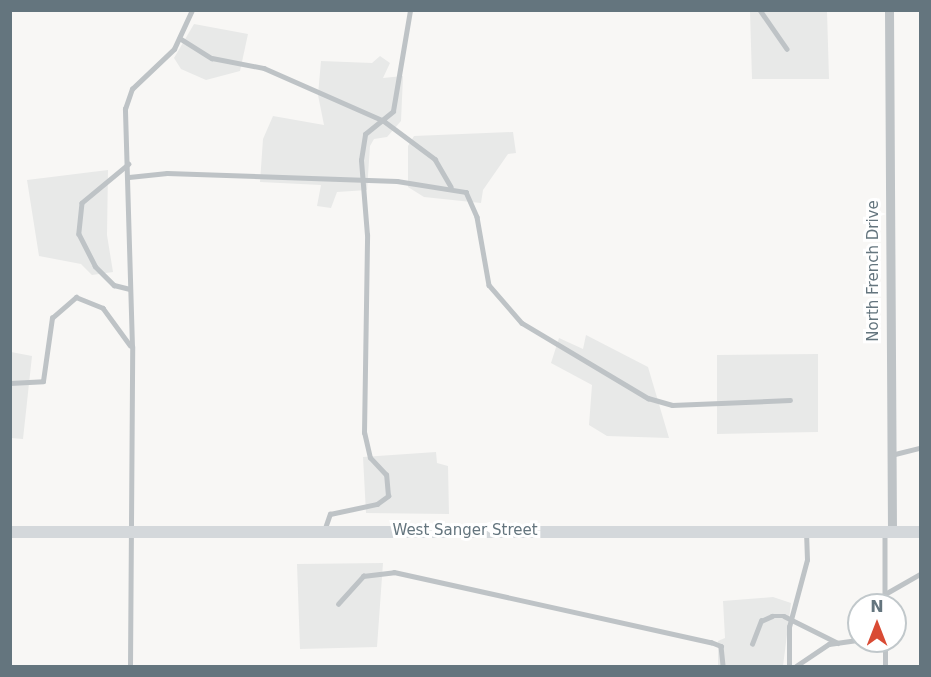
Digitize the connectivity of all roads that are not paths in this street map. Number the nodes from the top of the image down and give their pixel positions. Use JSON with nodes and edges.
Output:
{"nodes":[{"id":1,"x":192,"y":10,"type":"edge"},
{"id":2,"x":410,"y":10,"type":"edge"},
{"id":3,"x":760,"y":10,"type":"edge"},
{"id":4,"x":889,"y":10,"type":"edge"},
{"id":5,"x":181,"y":39,"type":"junction"},
{"id":6,"x":787,"y":49,"type":"dead end"},
{"id":7,"x":384,"y":121,"type":"junction"},
{"id":8,"x":129,"y":164,"type":"junction"},
{"id":9,"x":129,"y":177,"type":"junction"},
{"id":10,"x":362,"y":182,"type":"junction"},
{"id":11,"x":452,"y":187,"type":"junction"},
{"id":12,"x":130,"y":289,"type":"junction"},
{"id":13,"x":132,"y":347,"type":"junction"},
{"id":14,"x":10,"y":383,"type":"edge"},
{"id":15,"x":790,"y":400,"type":"dead end"},
{"id":16,"x":921,"y":448,"type":"edge"},
{"id":17,"x":889,"y":456,"type":"junction"},
{"id":18,"x":133,"y":531,"type":"junction"},
{"id":19,"x":324,"y":531,"type":"junction"},
{"id":20,"x":10,"y":532,"type":"edge"},
{"id":21,"x":806,"y":532,"type":"junction"},
{"id":22,"x":888,"y":532,"type":"junction"},
{"id":23,"x":921,"y":532,"type":"edge"},
{"id":24,"x":921,"y":574,"type":"edge"},
{"id":25,"x":885,"y":593,"type":"edge"},
{"id":26,"x":887,"y":593,"type":"edge"},
{"id":27,"x":338,"y":604,"type":"dead end"},
{"id":28,"x":791,"y":620,"type":"junction"},
{"id":29,"x":847,"y":642,"type":"edge"},
{"id":30,"x":838,"y":643,"type":"junction"},
{"id":31,"x":752,"y":644,"type":"dead end"},
{"id":32,"x":130,"y":666,"type":"edge"},
{"id":33,"x":723,"y":666,"type":"edge"},
{"id":34,"x":789,"y":666,"type":"edge"},
{"id":35,"x":796,"y":666,"type":"edge"}],
"edges":[{"from":1,"to":5,"type":"lane"},
{"from":2,"to":7,"type":"lane"},
{"from":3,"to":6,"type":"lane"},
{"from":4,"to":17,"type":"street","name":"North French Drive"},
{"from":5,"to":7,"type":"lane"},
{"from":5,"to":8,"type":"lane"},
{"from":7,"to":10,"type":"lane"},
{"from":7,"to":11,"type":"lane"},
{"from":8,"to":9,"type":"lane"},
{"from":8,"to":12,"type":"lane"},
{"from":9,"to":10,"type":"lane"},
{"from":9,"to":12,"type":"lane"},
{"from":10,"to":11,"type":"lane"},
{"from":10,"to":19,"type":"lane"},
{"from":11,"to":15,"type":"lane"},
{"from":12,"to":13,"type":"lane"},
{"from":13,"to":14,"type":"lane"},
{"from":13,"to":18,"type":"lane"},
{"from":16,"to":17,"type":"lane"},
{"from":17,"to":22,"type":"street","name":"North French Drive"},
{"from":18,"to":19,"type":"main road","name":"West Sanger Street"},
{"from":18,"to":20,"type":"main road","name":"West Sanger Street"},
{"from":18,"to":32,"type":"lane"},
{"from":19,"to":21,"type":"main road","name":"West Sanger Street"},
{"from":21,"to":22,"type":"main road","name":"West Sanger Street"},
{"from":21,"to":28,"type":"lane"},
{"from":22,"to":23,"type":"main road","name":"West Sanger Street"},
{"from":22,"to":25,"type":"lane"},
{"from":24,"to":26,"type":"lane"},
{"from":27,"to":33,"type":"lane"},
{"from":28,"to":30,"type":"lane"},
{"from":28,"to":31,"type":"lane"},
{"from":28,"to":34,"type":"lane"},
{"from":29,"to":30,"type":"lane"},
{"from":30,"to":35,"type":"lane"}]}
